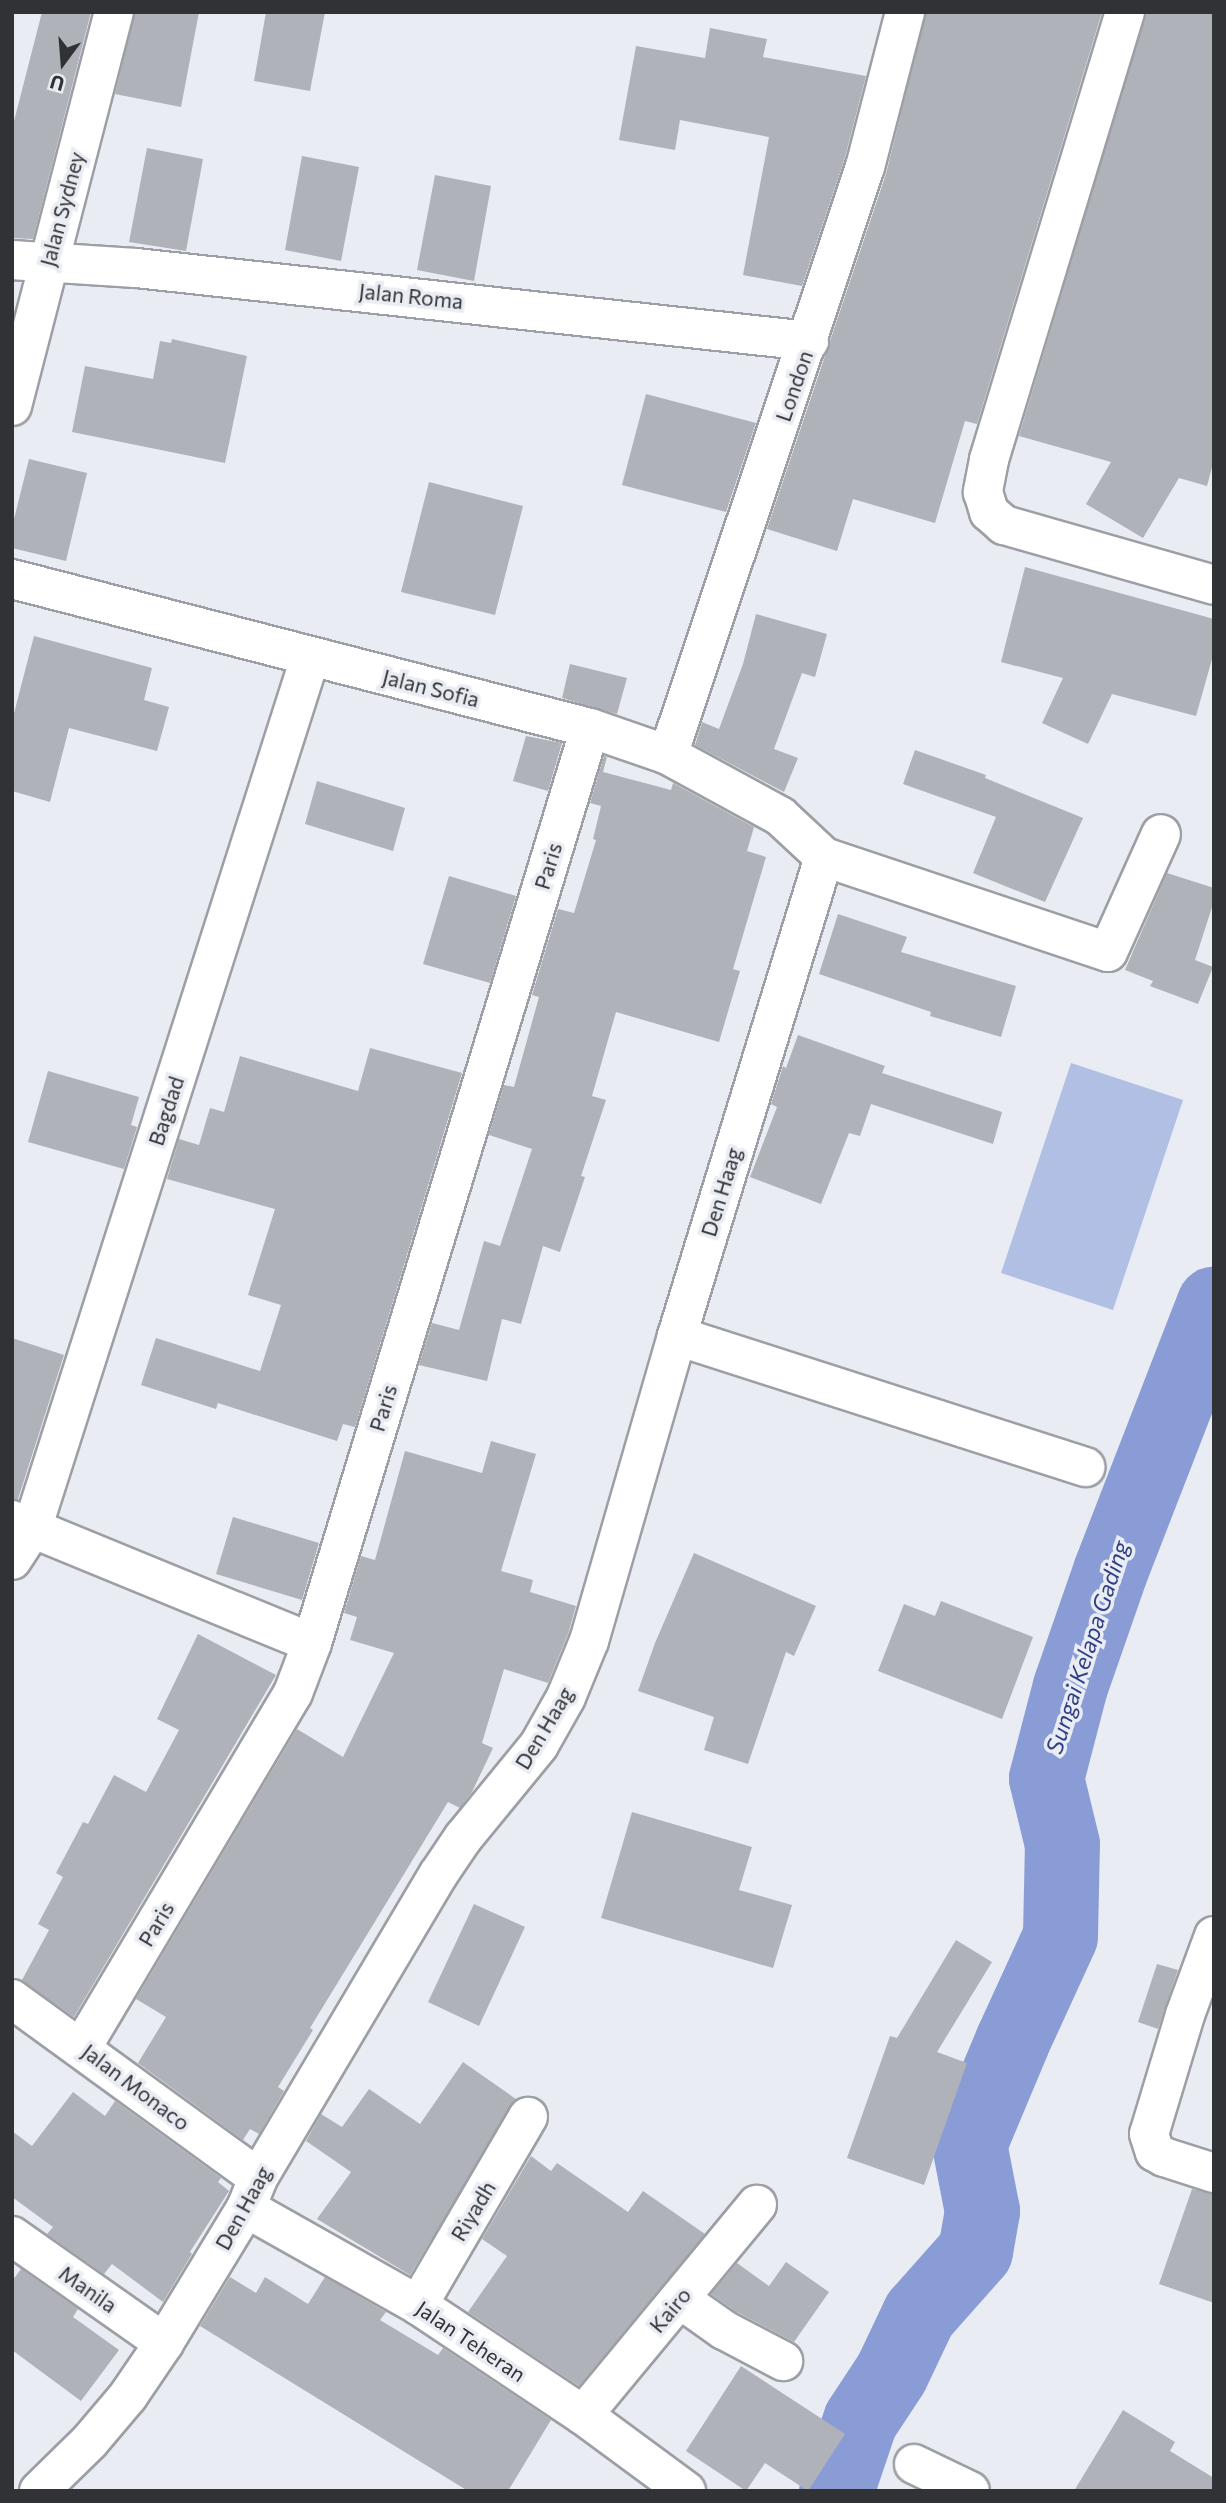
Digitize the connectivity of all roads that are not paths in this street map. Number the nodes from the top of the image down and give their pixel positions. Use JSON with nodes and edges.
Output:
{"nodes":[{"id":1,"x":114,"y":12,"type":"edge"},
{"id":2,"x":905,"y":12,"type":"edge"},
{"id":3,"x":1125,"y":12,"type":"edge"},
{"id":4,"x":30,"y":261,"type":"edge"},
{"id":5,"x":809,"y":341,"type":"junction"},
{"id":6,"x":12,"y":406,"type":"edge"},
{"id":7,"x":12,"y":579,"type":"edge"},
{"id":8,"x":1214,"y":585,"type":"edge"},
{"id":9,"x":310,"y":658,"type":"junction"},
{"id":10,"x":590,"y":728,"type":"junction"},
{"id":11,"x":667,"y":755,"type":"junction"},
{"id":12,"x":1161,"y":834,"type":"dead end"},
{"id":13,"x":824,"y":856,"type":"junction"},
{"id":14,"x":677,"y":1336,"type":"junction"},
{"id":15,"x":1085,"y":1467,"type":"dead end"},
{"id":16,"x":19,"y":1536,"type":"edge"},
{"id":17,"x":312,"y":1643,"type":"junction"},
{"id":18,"x":1214,"y":1936,"type":"edge"},
{"id":19,"x":12,"y":1999,"type":"edge"},
{"id":20,"x":82,"y":2047,"type":"junction"},
{"id":21,"x":528,"y":2117,"type":"dead end"},
{"id":22,"x":1214,"y":2174,"type":"edge"},
{"id":23,"x":252,"y":2193,"type":"junction"},
{"id":24,"x":757,"y":2205,"type":"dead end"},
{"id":25,"x":12,"y":2236,"type":"edge"},
{"id":26,"x":680,"y":2299,"type":"junction"},
{"id":27,"x":418,"y":2305,"type":"junction"},
{"id":28,"x":164,"y":2343,"type":"junction"},
{"id":29,"x":783,"y":2361,"type":"dead end"},
{"id":30,"x":583,"y":2416,"type":"junction"},
{"id":31,"x":914,"y":2464,"type":"dead end"},
{"id":32,"x":12,"y":2482,"type":"edge"},
{"id":33,"x":24,"y":2491,"type":"edge"},
{"id":34,"x":39,"y":2491,"type":"edge"},
{"id":35,"x":686,"y":2491,"type":"edge"},
{"id":36,"x":970,"y":2491,"type":"edge"}],
"edges":[{"from":1,"to":4,"type":"street","name":"Jalan Sydney"},
{"from":2,"to":5,"type":"street","name":"London"},
{"from":3,"to":8,"type":"street"},
{"from":4,"to":5,"type":"street","name":"Jalan Roma"},
{"from":4,"to":6,"type":"street","name":"Jalan Sydney"},
{"from":5,"to":11,"type":"street","name":"London"},
{"from":7,"to":9,"type":"street","name":"Jalan Sofia"},
{"from":9,"to":10,"type":"street","name":"Jalan Sofia"},
{"from":9,"to":16,"type":"street","name":"Bagdad"},
{"from":10,"to":11,"type":"street","name":"Jalan Sofia"},
{"from":10,"to":17,"type":"street","name":"Paris"},
{"from":11,"to":13,"type":"street","name":"Jalan Sofia"},
{"from":12,"to":13,"type":"street"},
{"from":13,"to":14,"type":"street","name":"Den Haag"},
{"from":14,"to":15,"type":"street"},
{"from":14,"to":23,"type":"street","name":"Den Haag"},
{"from":16,"to":17,"type":"street"},
{"from":17,"to":20,"type":"street","name":"Paris"},
{"from":18,"to":22,"type":"street"},
{"from":19,"to":20,"type":"street","name":"Jalan Monaco"},
{"from":20,"to":23,"type":"street","name":"Jalan Monaco"},
{"from":21,"to":27,"type":"street","name":"Riyadh"},
{"from":23,"to":27,"type":"street","name":"Jalan Teheran"},
{"from":23,"to":28,"type":"street","name":"Den Haag"},
{"from":24,"to":26,"type":"street","name":"Kairo"},
{"from":25,"to":28,"type":"street","name":"Manila"},
{"from":26,"to":29,"type":"street"},
{"from":26,"to":30,"type":"street","name":"Kairo"},
{"from":27,"to":30,"type":"street","name":"Jalan Teheran"},
{"from":28,"to":34,"type":"street","name":"Den Haag"},
{"from":30,"to":35,"type":"street","name":"Jalan Teheran"},
{"from":31,"to":36,"type":"street"},
{"from":32,"to":33,"type":"street"}]}
